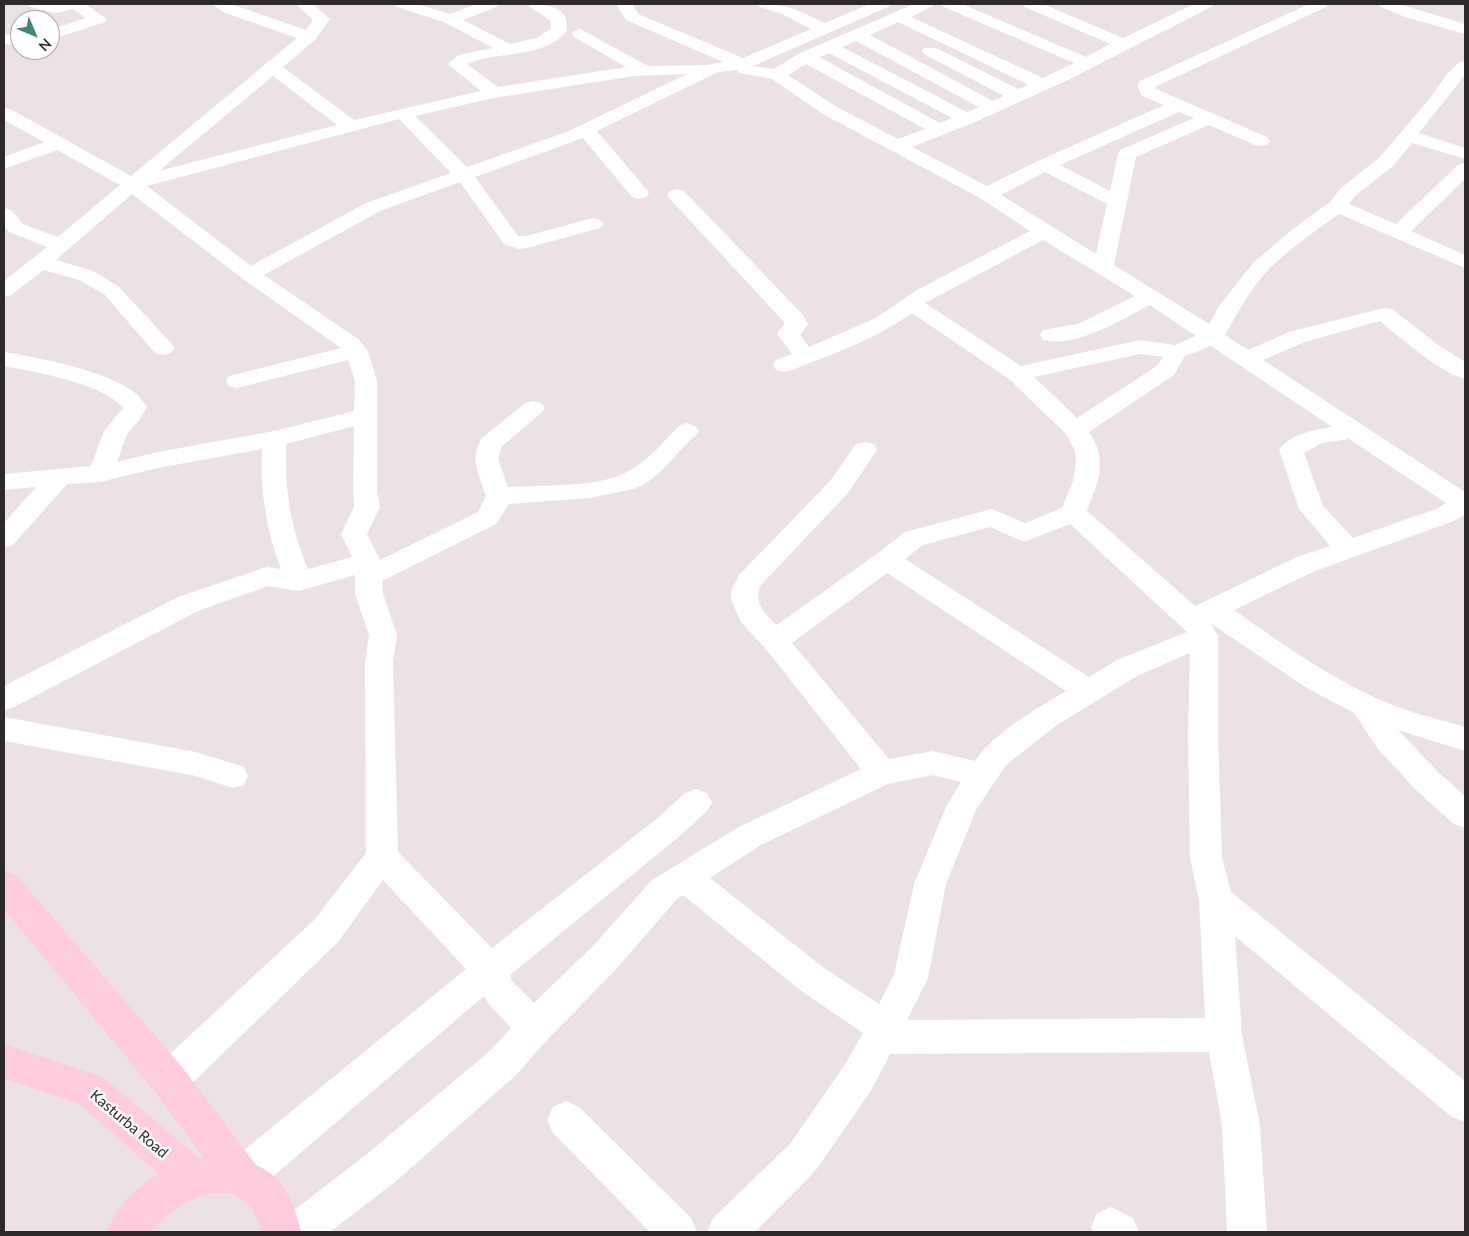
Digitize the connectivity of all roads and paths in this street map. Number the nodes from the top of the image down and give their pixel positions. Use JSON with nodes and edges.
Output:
{"nodes":[{"id":1,"x":36,"y":4,"type":"edge"},
{"id":2,"x":220,"y":4,"type":"edge"},
{"id":3,"x":304,"y":4,"type":"edge"},
{"id":4,"x":402,"y":4,"type":"edge"},
{"id":5,"x":491,"y":4,"type":"edge"},
{"id":6,"x":535,"y":4,"type":"edge"},
{"id":7,"x":624,"y":4,"type":"edge"},
{"id":8,"x":765,"y":4,"type":"edge"},
{"id":9,"x":883,"y":4,"type":"edge"},
{"id":10,"x":926,"y":4,"type":"edge"},
{"id":11,"x":949,"y":4,"type":"edge"},
{"id":12,"x":1030,"y":4,"type":"edge"},
{"id":13,"x":1206,"y":4,"type":"edge"},
{"id":14,"x":1321,"y":4,"type":"edge"},
{"id":15,"x":1386,"y":4,"type":"edge"},
{"id":16,"x":844,"y":7,"type":"dead end"},
{"id":17,"x":863,"y":14,"type":"junction"},
{"id":18,"x":899,"y":17,"type":"junction"},
{"id":19,"x":450,"y":19,"type":"junction"},
{"id":20,"x":879,"y":26,"type":"junction"},
{"id":21,"x":1128,"y":26,"type":"dead end"},
{"id":22,"x":824,"y":29,"type":"junction"},
{"id":23,"x":1465,"y":29,"type":"edge"},
{"id":24,"x":60,"y":32,"type":"edge"},
{"id":25,"x":1144,"y":33,"type":"junction"},
{"id":26,"x":580,"y":34,"type":"dead end"},
{"id":27,"x":856,"y":34,"type":"junction"},
{"id":28,"x":896,"y":34,"type":"dead end"},
{"id":29,"x":309,"y":37,"type":"junction"},
{"id":30,"x":913,"y":43,"type":"dead end"},
{"id":31,"x":1124,"y":44,"type":"junction"},
{"id":32,"x":830,"y":47,"type":"junction"},
{"id":33,"x":508,"y":49,"type":"junction"},
{"id":34,"x":806,"y":57,"type":"junction"},
{"id":35,"x":1087,"y":63,"type":"junction"},
{"id":36,"x":743,"y":64,"type":"junction"},
{"id":37,"x":1465,"y":66,"type":"edge"},
{"id":38,"x":272,"y":68,"type":"junction"},
{"id":39,"x":714,"y":68,"type":"junction"},
{"id":40,"x":645,"y":71,"type":"junction"},
{"id":41,"x":777,"y":75,"type":"junction"},
{"id":42,"x":1041,"y":84,"type":"junction"},
{"id":43,"x":1457,"y":88,"type":"edge"},
{"id":44,"x":494,"y":93,"type":"junction"},
{"id":45,"x":1016,"y":95,"type":"junction"},
{"id":46,"x":1180,"y":105,"type":"junction"},
{"id":47,"x":992,"y":107,"type":"junction"},
{"id":48,"x":4,"y":113,"type":"edge"},
{"id":49,"x":403,"y":113,"type":"junction"},
{"id":50,"x":1210,"y":118,"type":"junction"},
{"id":51,"x":967,"y":119,"type":"junction"},
{"id":52,"x":351,"y":127,"type":"junction"},
{"id":53,"x":586,"y":130,"type":"junction"},
{"id":54,"x":940,"y":130,"type":"junction"},
{"id":55,"x":1409,"y":136,"type":"junction"},
{"id":56,"x":1261,"y":141,"type":"dead end"},
{"id":57,"x":59,"y":142,"type":"junction"},
{"id":58,"x":897,"y":146,"type":"junction"},
{"id":59,"x":1465,"y":154,"type":"edge"},
{"id":60,"x":4,"y":163,"type":"edge"},
{"id":61,"x":1045,"y":165,"type":"junction"},
{"id":62,"x":1465,"y":169,"type":"edge"},
{"id":63,"x":464,"y":174,"type":"junction"},
{"id":64,"x":132,"y":184,"type":"junction"},
{"id":65,"x":639,"y":192,"type":"dead end"},
{"id":66,"x":987,"y":194,"type":"junction"},
{"id":67,"x":677,"y":195,"type":"dead end"},
{"id":68,"x":1117,"y":202,"type":"junction"},
{"id":69,"x":1337,"y":206,"type":"junction"},
{"id":70,"x":4,"y":214,"type":"edge"},
{"id":71,"x":593,"y":224,"type":"dead end"},
{"id":72,"x":1044,"y":232,"type":"junction"},
{"id":73,"x":1399,"y":232,"type":"junction"},
{"id":74,"x":61,"y":245,"type":"junction"},
{"id":75,"x":1465,"y":262,"type":"edge"},
{"id":76,"x":40,"y":263,"type":"junction"},
{"id":77,"x":1103,"y":266,"type":"junction"},
{"id":78,"x":250,"y":276,"type":"junction"},
{"id":79,"x":4,"y":291,"type":"edge"},
{"id":80,"x":1151,"y":296,"type":"junction"},
{"id":81,"x":911,"y":303,"type":"junction"},
{"id":82,"x":1052,"y":335,"type":"dead end"},
{"id":83,"x":1213,"y":337,"type":"junction"},
{"id":84,"x":163,"y":348,"type":"dead end"},
{"id":85,"x":357,"y":351,"type":"junction"},
{"id":86,"x":1177,"y":352,"type":"junction"},
{"id":87,"x":805,"y":357,"type":"junction"},
{"id":88,"x":4,"y":359,"type":"edge"},
{"id":89,"x":1248,"y":359,"type":"junction"},
{"id":90,"x":784,"y":365,"type":"dead end"},
{"id":91,"x":1465,"y":372,"type":"edge"},
{"id":92,"x":1017,"y":374,"type":"junction"},
{"id":93,"x":236,"y":381,"type":"dead end"},
{"id":94,"x":533,"y":408,"type":"dead end"},
{"id":95,"x":364,"y":416,"type":"junction"},
{"id":96,"x":1075,"y":430,"type":"junction"},
{"id":97,"x":1355,"y":430,"type":"junction"},
{"id":98,"x":687,"y":431,"type":"dead end"},
{"id":99,"x":274,"y":439,"type":"junction"},
{"id":100,"x":865,"y":450,"type":"dead end"},
{"id":101,"x":100,"y":474,"type":"junction"},
{"id":102,"x":60,"y":476,"type":"junction"},
{"id":103,"x":4,"y":482,"type":"edge"},
{"id":104,"x":499,"y":496,"type":"junction"},
{"id":105,"x":1465,"y":504,"type":"edge"},
{"id":106,"x":1072,"y":513,"type":"junction"},
{"id":107,"x":4,"y":539,"type":"edge"},
{"id":108,"x":1349,"y":550,"type":"junction"},
{"id":109,"x":887,"y":560,"type":"junction"},
{"id":110,"x":368,"y":569,"type":"junction"},
{"id":111,"x":299,"y":581,"type":"junction"},
{"id":112,"x":1204,"y":622,"type":"junction"},
{"id":113,"x":775,"y":641,"type":"junction"},
{"id":114,"x":1089,"y":692,"type":"junction"},
{"id":115,"x":4,"y":700,"type":"edge"},
{"id":116,"x":1364,"y":704,"type":"junction"},
{"id":117,"x":4,"y":729,"type":"edge"},
{"id":118,"x":1465,"y":739,"type":"edge"},
{"id":119,"x":882,"y":773,"type":"junction"},
{"id":120,"x":983,"y":775,"type":"junction"},
{"id":121,"x":233,"y":776,"type":"dead end"},
{"id":122,"x":696,"y":802,"type":"dead end"},
{"id":123,"x":1465,"y":815,"type":"edge"},
{"id":124,"x":382,"y":857,"type":"junction"},
{"id":125,"x":685,"y":877,"type":"junction"},
{"id":126,"x":4,"y":885,"type":"edge"},
{"id":127,"x":1216,"y":900,"type":"junction"},
{"id":128,"x":490,"y":970,"type":"junction"},
{"id":129,"x":534,"y":1028,"type":"junction"},
{"id":130,"x":883,"y":1032,"type":"junction"},
{"id":131,"x":1224,"y":1035,"type":"junction"},
{"id":132,"x":4,"y":1061,"type":"edge"},
{"id":133,"x":168,"y":1080,"type":"junction"},
{"id":134,"x":1465,"y":1104,"type":"edge"},
{"id":135,"x":566,"y":1120,"type":"dead end"},
{"id":136,"x":193,"y":1178,"type":"junction"},
{"id":137,"x":242,"y":1178,"type":"junction"},
{"id":138,"x":127,"y":1232,"type":"edge"},
{"id":139,"x":282,"y":1232,"type":"edge"},
{"id":140,"x":298,"y":1232,"type":"edge"},
{"id":141,"x":677,"y":1232,"type":"edge"},
{"id":142,"x":727,"y":1232,"type":"edge"},
{"id":143,"x":1247,"y":1232,"type":"edge"}],
"edges":[{"from":1,"to":24,"type":"street"},
{"from":2,"to":29,"type":"street"},
{"from":3,"to":29,"type":"street"},
{"from":4,"to":19,"type":"street"},
{"from":5,"to":19,"type":"street"},
{"from":6,"to":33,"type":"street"},
{"from":7,"to":36,"type":"street"},
{"from":8,"to":22,"type":"street"},
{"from":9,"to":17,"type":"street"},
{"from":10,"to":18,"type":"street"},
{"from":11,"to":35,"type":"street"},
{"from":12,"to":31,"type":"street"},
{"from":13,"to":25,"type":"street"},
{"from":14,"to":46,"type":"street"},
{"from":15,"to":23,"type":"street"},
{"from":16,"to":17,"type":"street"},
{"from":17,"to":22,"type":"street"},
{"from":18,"to":20,"type":"street"},
{"from":18,"to":42,"type":"street"},
{"from":19,"to":33,"type":"street"},
{"from":20,"to":27,"type":"street"},
{"from":20,"to":28,"type":"street"},
{"from":21,"to":25,"type":"street"},
{"from":22,"to":36,"type":"street"},
{"from":25,"to":31,"type":"street"},
{"from":26,"to":40,"type":"street"},
{"from":27,"to":32,"type":"street"},
{"from":27,"to":47,"type":"street"},
{"from":29,"to":38,"type":"street"},
{"from":30,"to":45,"type":"street"},
{"from":31,"to":35,"type":"street"},
{"from":32,"to":34,"type":"street"},
{"from":32,"to":51,"type":"street"},
{"from":33,"to":44,"type":"street"},
{"from":34,"to":41,"type":"street"},
{"from":34,"to":54,"type":"street"},
{"from":35,"to":42,"type":"street"},
{"from":36,"to":39,"type":"street"},
{"from":36,"to":41,"type":"street"},
{"from":37,"to":43,"type":"street"},
{"from":38,"to":52,"type":"street"},
{"from":38,"to":64,"type":"street"},
{"from":39,"to":40,"type":"street"},
{"from":39,"to":53,"type":"street"},
{"from":40,"to":44,"type":"street"},
{"from":41,"to":58,"type":"street"},
{"from":42,"to":45,"type":"street"},
{"from":43,"to":55,"type":"street"},
{"from":44,"to":49,"type":"street"},
{"from":45,"to":47,"type":"street"},
{"from":46,"to":50,"type":"street"},
{"from":46,"to":61,"type":"street"},
{"from":47,"to":51,"type":"street"},
{"from":48,"to":57,"type":"street"},
{"from":49,"to":52,"type":"street"},
{"from":49,"to":63,"type":"street"},
{"from":50,"to":56,"type":"street"},
{"from":50,"to":68,"type":"street"},
{"from":51,"to":54,"type":"street"},
{"from":52,"to":64,"type":"street"},
{"from":53,"to":63,"type":"street"},
{"from":53,"to":65,"type":"street"},
{"from":54,"to":58,"type":"street"},
{"from":55,"to":59,"type":"street"},
{"from":55,"to":69,"type":"street"},
{"from":57,"to":60,"type":"street"},
{"from":57,"to":64,"type":"street"},
{"from":58,"to":66,"type":"street"},
{"from":61,"to":66,"type":"street"},
{"from":61,"to":68,"type":"street"},
{"from":62,"to":73,"type":"street"},
{"from":63,"to":71,"type":"street"},
{"from":63,"to":78,"type":"street"},
{"from":64,"to":74,"type":"street"},
{"from":64,"to":78,"type":"street"},
{"from":66,"to":72,"type":"street"},
{"from":67,"to":87,"type":"street"},
{"from":68,"to":77,"type":"street"},
{"from":69,"to":73,"type":"street"},
{"from":69,"to":83,"type":"street"},
{"from":70,"to":74,"type":"street"},
{"from":72,"to":77,"type":"street"},
{"from":72,"to":81,"type":"street"},
{"from":73,"to":75,"type":"street"},
{"from":74,"to":76,"type":"street"},
{"from":76,"to":79,"type":"street"},
{"from":76,"to":84,"type":"street"},
{"from":77,"to":80,"type":"street"},
{"from":78,"to":85,"type":"street"},
{"from":80,"to":82,"type":"street"},
{"from":80,"to":83,"type":"street"},
{"from":81,"to":87,"type":"street"},
{"from":81,"to":92,"type":"street"},
{"from":83,"to":86,"type":"street"},
{"from":83,"to":89,"type":"street"},
{"from":85,"to":93,"type":"street"},
{"from":85,"to":95,"type":"street"},
{"from":86,"to":92,"type":"street"},
{"from":86,"to":96,"type":"street"},
{"from":87,"to":90,"type":"street"},
{"from":88,"to":101,"type":"street"},
{"from":89,"to":91,"type":"street"},
{"from":89,"to":97,"type":"street"},
{"from":92,"to":96,"type":"street"},
{"from":94,"to":104,"type":"street"},
{"from":95,"to":99,"type":"street"},
{"from":95,"to":110,"type":"street"},
{"from":96,"to":106,"type":"street"},
{"from":97,"to":105,"type":"street"},
{"from":97,"to":108,"type":"street"},
{"from":98,"to":104,"type":"street"},
{"from":99,"to":101,"type":"street"},
{"from":99,"to":111,"type":"street"},
{"from":100,"to":113,"type":"street"},
{"from":101,"to":102,"type":"street"},
{"from":102,"to":103,"type":"street"},
{"from":102,"to":107,"type":"street"},
{"from":104,"to":110,"type":"street"},
{"from":105,"to":108,"type":"street"},
{"from":106,"to":109,"type":"street"},
{"from":106,"to":112,"type":"street"},
{"from":108,"to":112,"type":"street"},
{"from":109,"to":113,"type":"street"},
{"from":109,"to":114,"type":"street"},
{"from":110,"to":111,"type":"street"},
{"from":110,"to":124,"type":"street"},
{"from":111,"to":115,"type":"street"},
{"from":112,"to":114,"type":"street"},
{"from":112,"to":116,"type":"street"},
{"from":112,"to":127,"type":"street"},
{"from":113,"to":119,"type":"street"},
{"from":114,"to":120,"type":"street"},
{"from":116,"to":118,"type":"street"},
{"from":116,"to":123,"type":"street"},
{"from":117,"to":121,"type":"street"},
{"from":119,"to":120,"type":"street"},
{"from":119,"to":125,"type":"street"},
{"from":120,"to":130,"type":"street"},
{"from":122,"to":128,"type":"street"},
{"from":124,"to":128,"type":"street"},
{"from":124,"to":133,"type":"street"},
{"from":125,"to":129,"type":"street"},
{"from":125,"to":130,"type":"street"},
{"from":126,"to":133,"type":"main road"},
{"from":127,"to":131,"type":"street"},
{"from":127,"to":134,"type":"street"},
{"from":128,"to":129,"type":"street"},
{"from":128,"to":137,"type":"street"},
{"from":129,"to":140,"type":"street"},
{"from":130,"to":131,"type":"street"},
{"from":130,"to":142,"type":"street"},
{"from":131,"to":143,"type":"street"},
{"from":132,"to":136,"type":"main road","name":"Kasturba Road"},
{"from":133,"to":137,"type":"main road"},
{"from":135,"to":141,"type":"street"},
{"from":136,"to":137,"type":"main road"},
{"from":136,"to":138,"type":"main road"},
{"from":137,"to":139,"type":"main road"}]}
